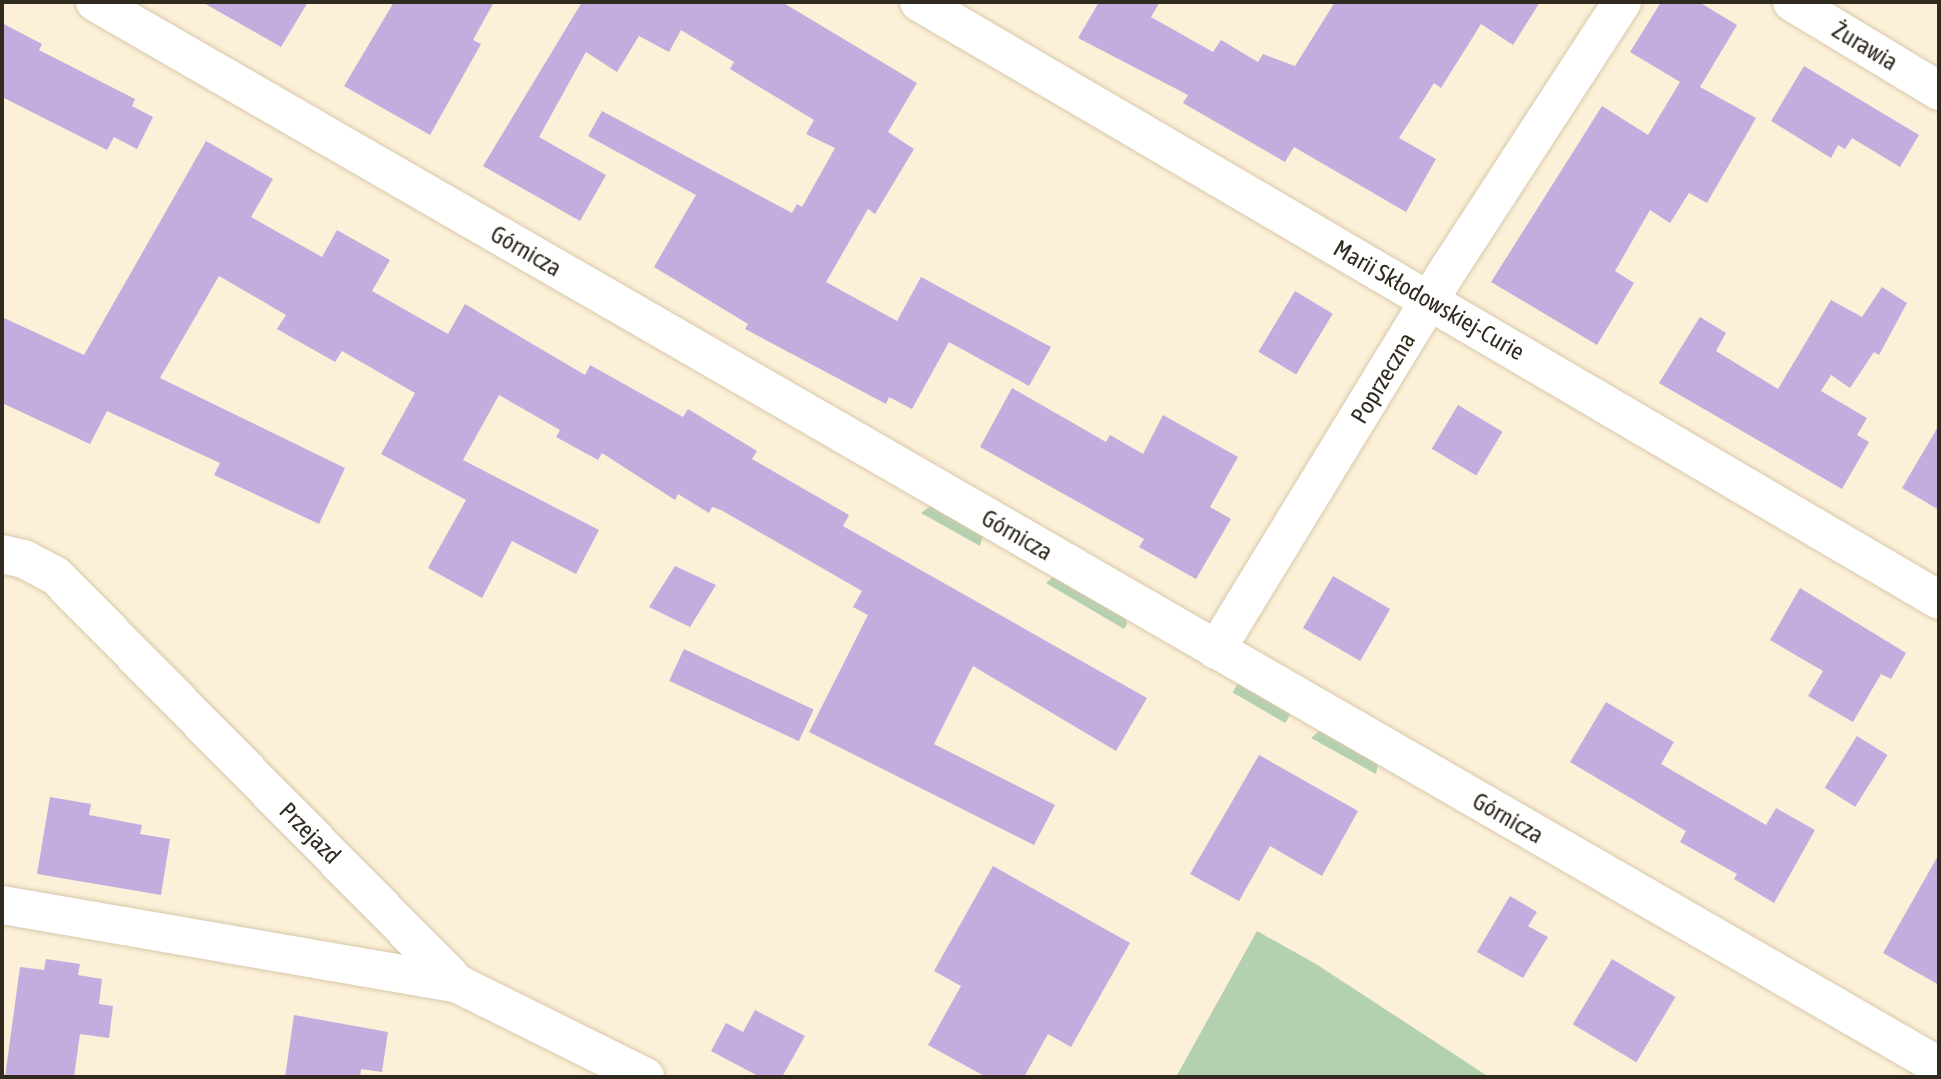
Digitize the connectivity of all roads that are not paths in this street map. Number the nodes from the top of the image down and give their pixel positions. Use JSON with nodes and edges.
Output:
{"nodes":[{"id":1,"x":95,"y":2,"type":"edge"},
{"id":2,"x":919,"y":2,"type":"edge"},
{"id":3,"x":1622,"y":2,"type":"edge"},
{"id":4,"x":1791,"y":2,"type":"edge"},
{"id":5,"x":1939,"y":91,"type":"edge"},
{"id":6,"x":1430,"y":300,"type":"junction"},
{"id":7,"x":2,"y":554,"type":"edge"},
{"id":8,"x":1939,"y":600,"type":"edge"},
{"id":9,"x":1216,"y":650,"type":"junction"},
{"id":10,"x":2,"y":905,"type":"edge"},
{"id":11,"x":458,"y":984,"type":"junction"},
{"id":12,"x":1939,"y":1066,"type":"edge"},
{"id":13,"x":645,"y":1077,"type":"edge"}],
"edges":[{"from":1,"to":9,"type":"street","name":"Górnicza"},
{"from":2,"to":6,"type":"street","name":"Marii Skłodowskiej-Curie"},
{"from":3,"to":6,"type":"street","name":"Poprzeczna"},
{"from":4,"to":5,"type":"street","name":"Żurawia"},
{"from":6,"to":8,"type":"street","name":"Marii Skłodowskiej-Curie"},
{"from":6,"to":9,"type":"street","name":"Poprzeczna"},
{"from":7,"to":11,"type":"street","name":"Przejazd"},
{"from":9,"to":12,"type":"street","name":"Górnicza"},
{"from":10,"to":11,"type":"street"},
{"from":11,"to":13,"type":"street","name":"Przejazd"}]}
